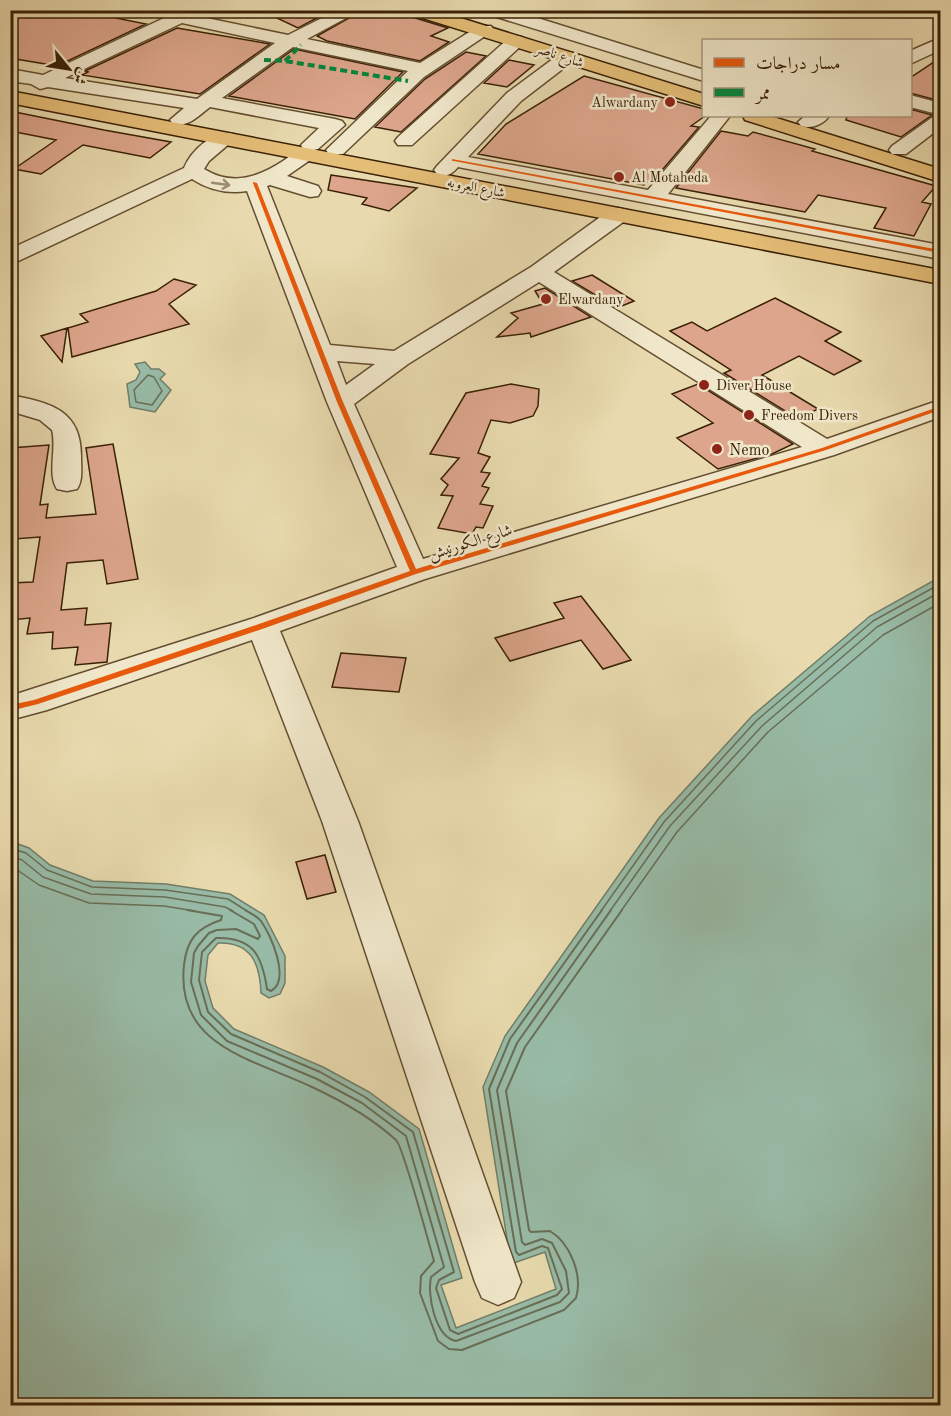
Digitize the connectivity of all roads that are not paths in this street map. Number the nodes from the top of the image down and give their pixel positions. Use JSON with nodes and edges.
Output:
{"nodes":[{"id":1,"x":353,"y":10,"type":"edge"},
{"id":2,"x":416,"y":10,"type":"edge"},
{"id":3,"x":457,"y":10,"type":"edge"},
{"id":4,"x":493,"y":10,"type":"edge"},
{"id":5,"x":188,"y":14,"type":"edge"},
{"id":6,"x":485,"y":30,"type":"junction"},
{"id":7,"x":516,"y":40,"type":"junction"},
{"id":8,"x":288,"y":42,"type":"junction"},
{"id":9,"x":940,"y":43,"type":"edge"},
{"id":10,"x":616,"y":55,"type":"junction"},
{"id":11,"x":567,"y":57,"type":"junction"},
{"id":12,"x":912,"y":59,"type":"edge"},
{"id":13,"x":912,"y":61,"type":"edge"},
{"id":14,"x":930,"y":66,"type":"dead end"},
{"id":15,"x":420,"y":71,"type":"junction"},
{"id":16,"x":10,"y":75,"type":"edge"},
{"id":17,"x":702,"y":76,"type":"edge"},
{"id":18,"x":467,"y":83,"type":"junction"},
{"id":19,"x":702,"y":88,"type":"edge"},
{"id":20,"x":19,"y":92,"type":"edge"},
{"id":21,"x":702,"y":99,"type":"edge"},
{"id":22,"x":912,"y":102,"type":"edge"},
{"id":23,"x":202,"y":103,"type":"junction"},
{"id":24,"x":940,"y":109,"type":"edge"},
{"id":25,"x":720,"y":117,"type":"edge"},
{"id":26,"x":755,"y":117,"type":"edge"},
{"id":27,"x":796,"y":117,"type":"edge"},
{"id":28,"x":814,"y":119,"type":"edge"},
{"id":29,"x":940,"y":119,"type":"edge"},
{"id":30,"x":180,"y":120,"type":"junction"},
{"id":31,"x":381,"y":137,"type":"junction"},
{"id":32,"x":226,"y":138,"type":"junction"},
{"id":33,"x":308,"y":149,"type":"junction"},
{"id":34,"x":336,"y":150,"type":"junction"},
{"id":35,"x":899,"y":150,"type":"junction"},
{"id":36,"x":446,"y":155,"type":"junction"},
{"id":37,"x":938,"y":170,"type":"edge"},
{"id":38,"x":193,"y":171,"type":"junction"},
{"id":39,"x":263,"y":181,"type":"junction"},
{"id":40,"x":310,"y":191,"type":"dead end"},
{"id":41,"x":653,"y":198,"type":"junction"},
{"id":42,"x":618,"y":214,"type":"junction"},
{"id":43,"x":773,"y":238,"type":"junction"},
{"id":44,"x":933,"y":244,"type":"edge"},
{"id":45,"x":10,"y":258,"type":"edge"},
{"id":46,"x":940,"y":265,"type":"edge"},
{"id":47,"x":539,"y":272,"type":"junction"},
{"id":48,"x":940,"y":277,"type":"edge"},
{"id":49,"x":322,"y":352,"type":"junction"},
{"id":50,"x":399,"y":359,"type":"junction"},
{"id":51,"x":340,"y":402,"type":"junction"},
{"id":52,"x":10,"y":403,"type":"edge"},
{"id":53,"x":940,"y":408,"type":"edge"},
{"id":54,"x":824,"y":449,"type":"junction"},
{"id":55,"x":67,"y":483,"type":"dead end"},
{"id":56,"x":414,"y":572,"type":"junction"},
{"id":57,"x":262,"y":626,"type":"junction"},
{"id":58,"x":10,"y":708,"type":"edge"},
{"id":59,"x":498,"y":1282,"type":"dead end"}],
"edges":[{"from":1,"to":8,"type":"street"},
{"from":2,"to":6,"type":"main road","name":"شارع ناصر"},
{"from":3,"to":10,"type":"main road","name":"شارع ناصر"},
{"from":4,"to":10,"type":"street"},
{"from":5,"to":8,"type":"street"},
{"from":5,"to":20,"type":"street"},
{"from":6,"to":7,"type":"main road","name":"شارع ناصر"},
{"from":6,"to":15,"type":"street"},
{"from":7,"to":11,"type":"main road","name":"شارع ناصر"},
{"from":7,"to":18,"type":"street"},
{"from":8,"to":15,"type":"street"},
{"from":8,"to":23,"type":"street"},
{"from":9,"to":12,"type":"street"},
{"from":10,"to":17,"type":"street"},
{"from":10,"to":19,"type":"main road","name":"شارع ناصر"},
{"from":11,"to":21,"type":"main road","name":"شارع ناصر"},
{"from":11,"to":36,"type":"street"},
{"from":13,"to":14,"type":"street"},
{"from":15,"to":18,"type":"street"},
{"from":15,"to":31,"type":"street"},
{"from":16,"to":20,"type":"street"},
{"from":18,"to":31,"type":"street"},
{"from":20,"to":23,"type":"street"},
{"from":20,"to":30,"type":"main road","name":"شارع العروبه"},
{"from":20,"to":32,"type":"main road","name":"شارع العروبه"},
{"from":22,"to":24,"type":"street"},
{"from":23,"to":30,"type":"street"},
{"from":23,"to":33,"type":"street"},
{"from":25,"to":41,"type":"street"},
{"from":26,"to":37,"type":"main road"},
{"from":27,"to":28,"type":"main road"},
{"from":28,"to":35,"type":"main road"},
{"from":29,"to":35,"type":"street"},
{"from":30,"to":33,"type":"main road","name":"شارع العروبه"},
{"from":31,"to":34,"type":"street"},
{"from":31,"to":36,"type":"street"},
{"from":32,"to":33,"type":"main road","name":"شارع العروبه"},
{"from":32,"to":38,"type":"street"},
{"from":33,"to":34,"type":"main road","name":"شارع العروبه"},
{"from":33,"to":39,"type":"street"},
{"from":33,"to":42,"type":"main road","name":"شارع العروبه"},
{"from":34,"to":36,"type":"main road","name":"شارع العروبه"},
{"from":35,"to":37,"type":"main road"},
{"from":36,"to":41,"type":"street"},
{"from":36,"to":43,"type":"main road","name":"شارع العروبه"},
{"from":38,"to":39,"type":"street","one_way":true},
{"from":38,"to":45,"type":"street"},
{"from":39,"to":40,"type":"street"},
{"from":39,"to":49,"type":"street"},
{"from":41,"to":44,"type":"street"},
{"from":42,"to":43,"type":"main road","name":"شارع العروبه"},
{"from":42,"to":47,"type":"street"},
{"from":43,"to":46,"type":"main road","name":"شارع العروبه"},
{"from":43,"to":48,"type":"main road","name":"شارع العروبه"},
{"from":47,"to":50,"type":"street"},
{"from":47,"to":54,"type":"street"},
{"from":49,"to":50,"type":"street"},
{"from":49,"to":51,"type":"street"},
{"from":50,"to":51,"type":"street"},
{"from":51,"to":56,"type":"street"},
{"from":52,"to":55,"type":"street"},
{"from":53,"to":54,"type":"street","name":"شارع الكورنيش"},
{"from":54,"to":56,"type":"street","name":"شارع الكورنيش"},
{"from":56,"to":57,"type":"street","name":"شارع الكورنيش"},
{"from":57,"to":58,"type":"street","name":"شارع الكورنيش"},
{"from":57,"to":59,"type":"street"}]}
